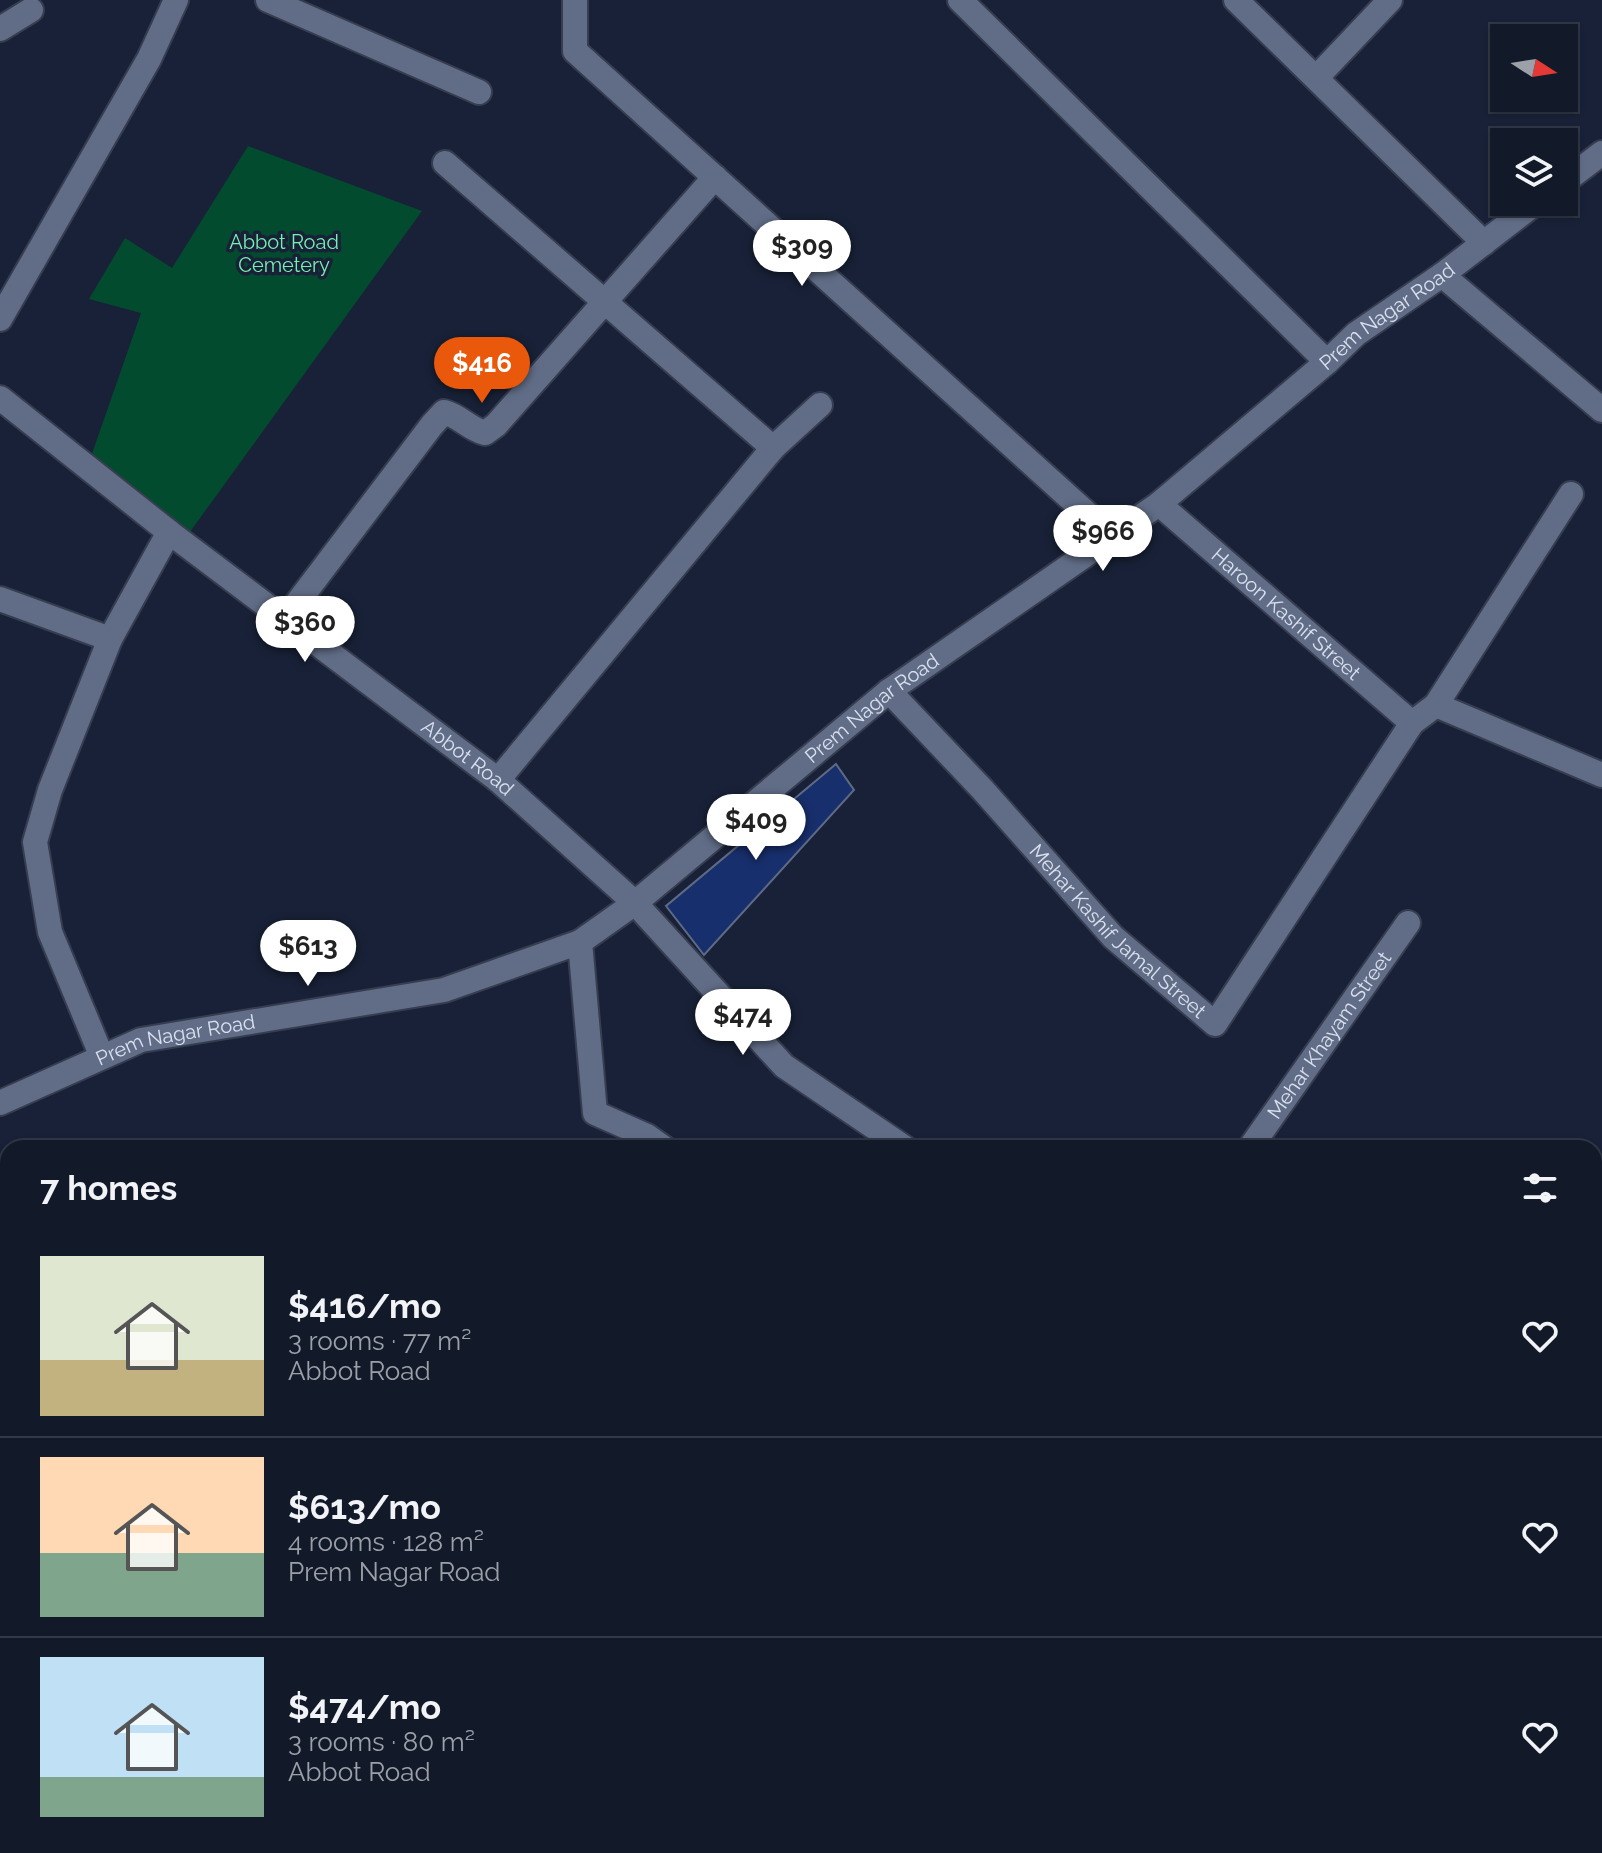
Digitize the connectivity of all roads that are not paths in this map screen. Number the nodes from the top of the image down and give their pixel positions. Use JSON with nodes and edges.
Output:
{"nodes":[{"id":1,"x":176,"y":0,"type":"edge"},
{"id":2,"x":268,"y":0,"type":"edge"},
{"id":3,"x":575,"y":0,"type":"edge"},
{"id":4,"x":960,"y":0,"type":"edge"},
{"id":5,"x":1236,"y":0,"type":"edge"},
{"id":6,"x":1390,"y":0,"type":"edge"},
{"id":7,"x":31,"y":10,"type":"dead end"},
{"id":8,"x":0,"y":29,"type":"edge"},
{"id":9,"x":1317,"y":77,"type":"junction"},
{"id":10,"x":479,"y":92,"type":"dead end"},
{"id":11,"x":1602,"y":153,"type":"edge"},
{"id":12,"x":445,"y":163,"type":"dead end"},
{"id":13,"x":1578,"y":171,"type":"edge"},
{"id":14,"x":715,"y":177,"type":"junction"},
{"id":15,"x":1519,"y":216,"type":"edge"},
{"id":16,"x":1484,"y":243,"type":"junction"},
{"id":17,"x":1442,"y":275,"type":"junction"},
{"id":18,"x":603,"y":301,"type":"junction"},
{"id":19,"x":0,"y":319,"type":"edge"},
{"id":20,"x":1327,"y":362,"type":"junction"},
{"id":21,"x":0,"y":398,"type":"edge"},
{"id":22,"x":820,"y":405,"type":"dead end"},
{"id":23,"x":1602,"y":410,"type":"edge"},
{"id":24,"x":773,"y":448,"type":"junction"},
{"id":25,"x":1571,"y":494,"type":"dead end"},
{"id":26,"x":1159,"y":504,"type":"junction"},
{"id":27,"x":169,"y":532,"type":"junction"},
{"id":28,"x":1113,"y":537,"type":"junction"},
{"id":29,"x":0,"y":599,"type":"edge"},
{"id":30,"x":285,"y":619,"type":"junction"},
{"id":31,"x":110,"y":639,"type":"junction"},
{"id":32,"x":889,"y":691,"type":"junction"},
{"id":33,"x":1436,"y":705,"type":"junction"},
{"id":34,"x":1412,"y":723,"type":"junction"},
{"id":35,"x":1602,"y":775,"type":"edge"},
{"id":36,"x":498,"y":780,"type":"junction"},
{"id":37,"x":635,"y":903,"type":"junction"},
{"id":38,"x":1408,"y":923,"type":"dead end"},
{"id":39,"x":580,"y":942,"type":"junction"},
{"id":40,"x":102,"y":1057,"type":"junction"},
{"id":41,"x":0,"y":1103,"type":"edge"},
{"id":42,"x":653,"y":1140,"type":"edge"},
{"id":43,"x":893,"y":1140,"type":"edge"},
{"id":44,"x":1256,"y":1140,"type":"edge"}],
"edges":[{"from":1,"to":19,"type":"street"},
{"from":2,"to":10,"type":"street"},
{"from":3,"to":14,"type":"street"},
{"from":4,"to":20,"type":"street"},
{"from":5,"to":9,"type":"street"},
{"from":6,"to":9,"type":"street"},
{"from":7,"to":8,"type":"street"},
{"from":9,"to":16,"type":"street"},
{"from":11,"to":13,"type":"street"},
{"from":12,"to":18,"type":"street"},
{"from":14,"to":18,"type":"street"},
{"from":14,"to":28,"type":"street"},
{"from":15,"to":16,"type":"street","name":"Prem Nagar Road"},
{"from":16,"to":17,"type":"street","name":"Prem Nagar Road"},
{"from":17,"to":20,"type":"street","name":"Prem Nagar Road"},
{"from":17,"to":23,"type":"street"},
{"from":18,"to":24,"type":"street"},
{"from":18,"to":30,"type":"street"},
{"from":20,"to":26,"type":"street","name":"Prem Nagar Road"},
{"from":21,"to":27,"type":"street","name":"Abbot Road"},
{"from":22,"to":24,"type":"street"},
{"from":24,"to":36,"type":"street"},
{"from":25,"to":33,"type":"street","name":"Mehar Kashif Jamal Street"},
{"from":26,"to":28,"type":"street","name":"Prem Nagar Road"},
{"from":26,"to":34,"type":"street","name":"Haroon Kashif Street"},
{"from":27,"to":30,"type":"street","name":"Abbot Road"},
{"from":27,"to":31,"type":"street"},
{"from":28,"to":32,"type":"street","name":"Prem Nagar Road"},
{"from":29,"to":31,"type":"street"},
{"from":30,"to":36,"type":"street","name":"Abbot Road"},
{"from":31,"to":40,"type":"street"},
{"from":32,"to":34,"type":"street","name":"Mehar Kashif Jamal Street"},
{"from":32,"to":37,"type":"street","name":"Prem Nagar Road"},
{"from":33,"to":34,"type":"street","name":"Mehar Kashif Jamal Street"},
{"from":33,"to":35,"type":"street"},
{"from":36,"to":37,"type":"street","name":"Abbot Road"},
{"from":37,"to":39,"type":"street","name":"Prem Nagar Road"},
{"from":37,"to":43,"type":"street","name":"Abbot Road"},
{"from":38,"to":44,"type":"street","name":"Mehar Khayam Street"},
{"from":39,"to":40,"type":"street","name":"Prem Nagar Road"},
{"from":39,"to":42,"type":"street"},
{"from":40,"to":41,"type":"street","name":"Prem Nagar Road"}]}
